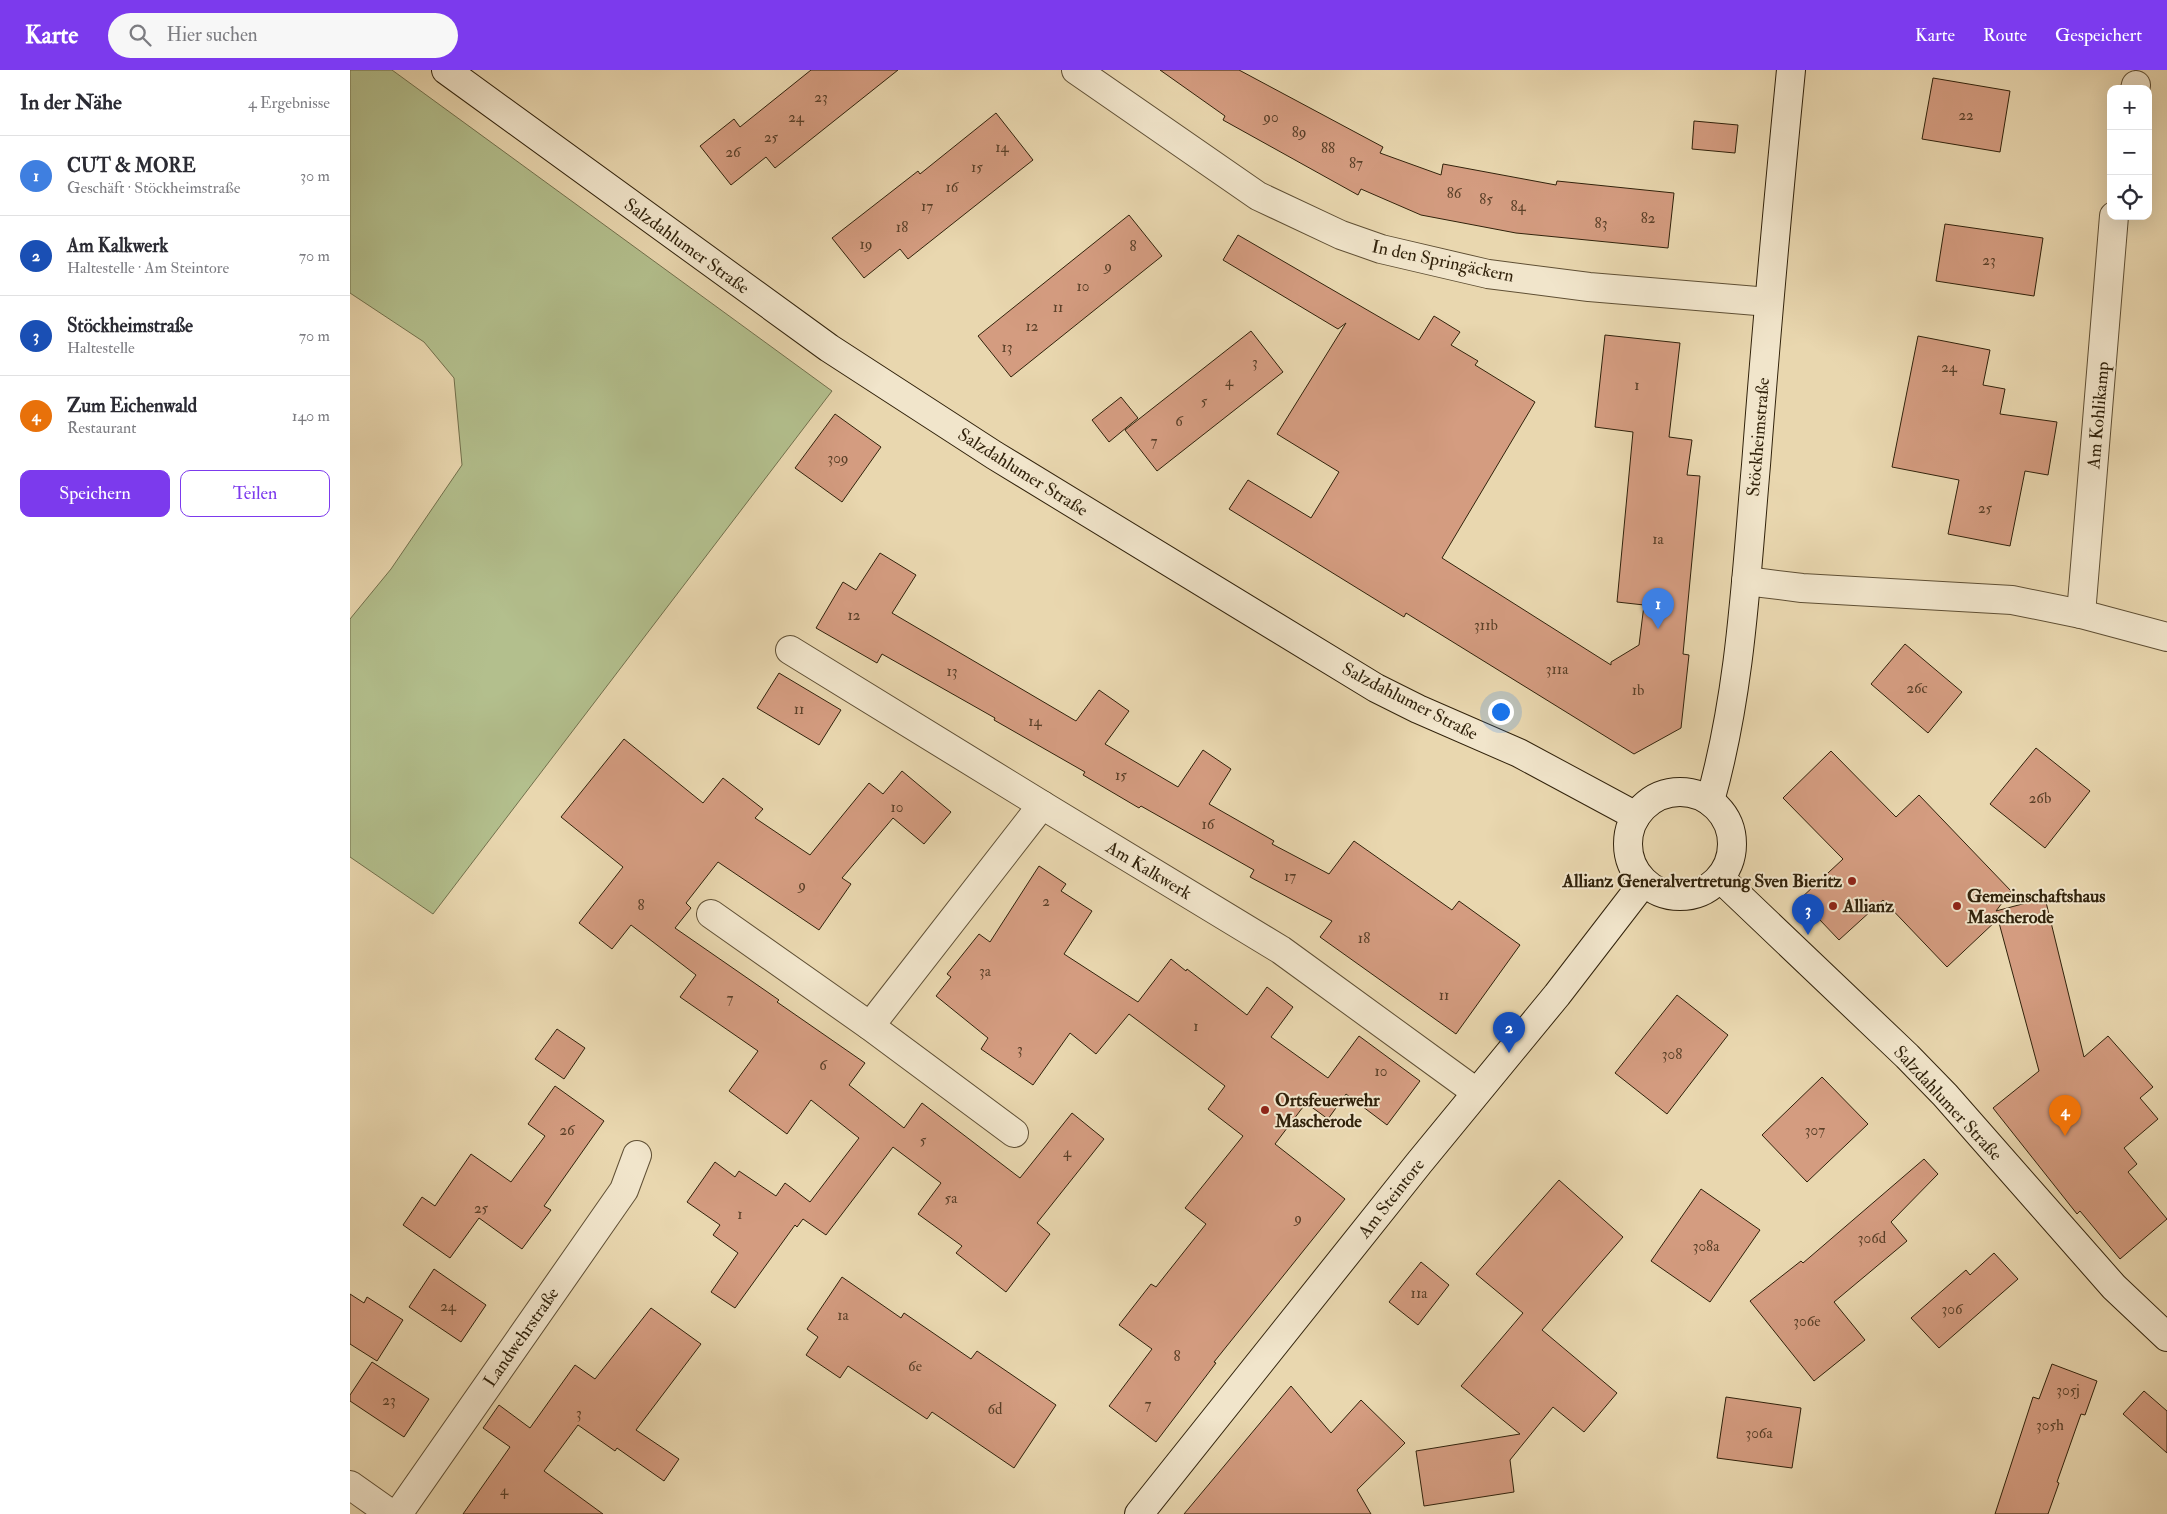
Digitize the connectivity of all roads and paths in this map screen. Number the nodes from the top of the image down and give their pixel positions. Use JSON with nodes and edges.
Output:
{"nodes":[{"id":1,"x":446,"y":70,"type":"edge"},
{"id":2,"x":1076,"y":70,"type":"edge"},
{"id":3,"x":1791,"y":70,"type":"edge"},
{"id":4,"x":2114,"y":220,"type":"edge"},
{"id":5,"x":1769,"y":302,"type":"junction"},
{"id":6,"x":1746,"y":582,"type":"junction"},
{"id":7,"x":2081,"y":614,"type":"junction"},
{"id":8,"x":2167,"y":637,"type":"edge"},
{"id":9,"x":790,"y":650,"type":"dead end"},
{"id":10,"x":1710,"y":801,"type":"junction"},
{"id":11,"x":1042,"y":805,"type":"junction"},
{"id":12,"x":1636,"y":816,"type":"junction"},
{"id":13,"x":1720,"y":878,"type":"junction"},
{"id":14,"x":1644,"y":882,"type":"junction"},
{"id":15,"x":711,"y":914,"type":"dead end"},
{"id":16,"x":870,"y":1026,"type":"junction"},
{"id":17,"x":1476,"y":1092,"type":"junction"},
{"id":18,"x":1014,"y":1133,"type":"dead end"},
{"id":19,"x":638,"y":1155,"type":"dead end"},
{"id":20,"x":2167,"y":1337,"type":"edge"},
{"id":21,"x":350,"y":1484,"type":"edge"},
{"id":22,"x":391,"y":1514,"type":"edge"},
{"id":23,"x":398,"y":1514,"type":"edge"},
{"id":24,"x":1139,"y":1514,"type":"edge"}],
"edges":[{"from":1,"to":12,"type":"street","name":"Salzdahlumer Straße"},
{"from":2,"to":5,"type":"street","name":"In den Springäckern"},
{"from":3,"to":5,"type":"street","name":"Stöckheimstraße"},
{"from":4,"to":7,"type":"street","name":"Am Kohlikamp"},
{"from":5,"to":6,"type":"street","name":"Stöckheimstraße"},
{"from":6,"to":7,"type":"street"},
{"from":6,"to":10,"type":"street","name":"Stöckheimstraße"},
{"from":7,"to":8,"type":"street"},
{"from":9,"to":11,"type":"street","name":"Am Kalkwerk"},
{"from":10,"to":12,"type":"street"},
{"from":10,"to":13,"type":"street"},
{"from":11,"to":16,"type":"street"},
{"from":11,"to":17,"type":"street","name":"Am Kalkwerk"},
{"from":12,"to":14,"type":"street"},
{"from":13,"to":14,"type":"street"},
{"from":13,"to":20,"type":"street","name":"Salzdahlumer Straße"},
{"from":14,"to":17,"type":"street","name":"Am Steintore"},
{"from":15,"to":16,"type":"street"},
{"from":16,"to":18,"type":"street"},
{"from":17,"to":24,"type":"street","name":"Am Steintore"},
{"from":19,"to":23,"type":"street","name":"Landwehrstraße"},
{"from":21,"to":22,"type":"street"}]}
